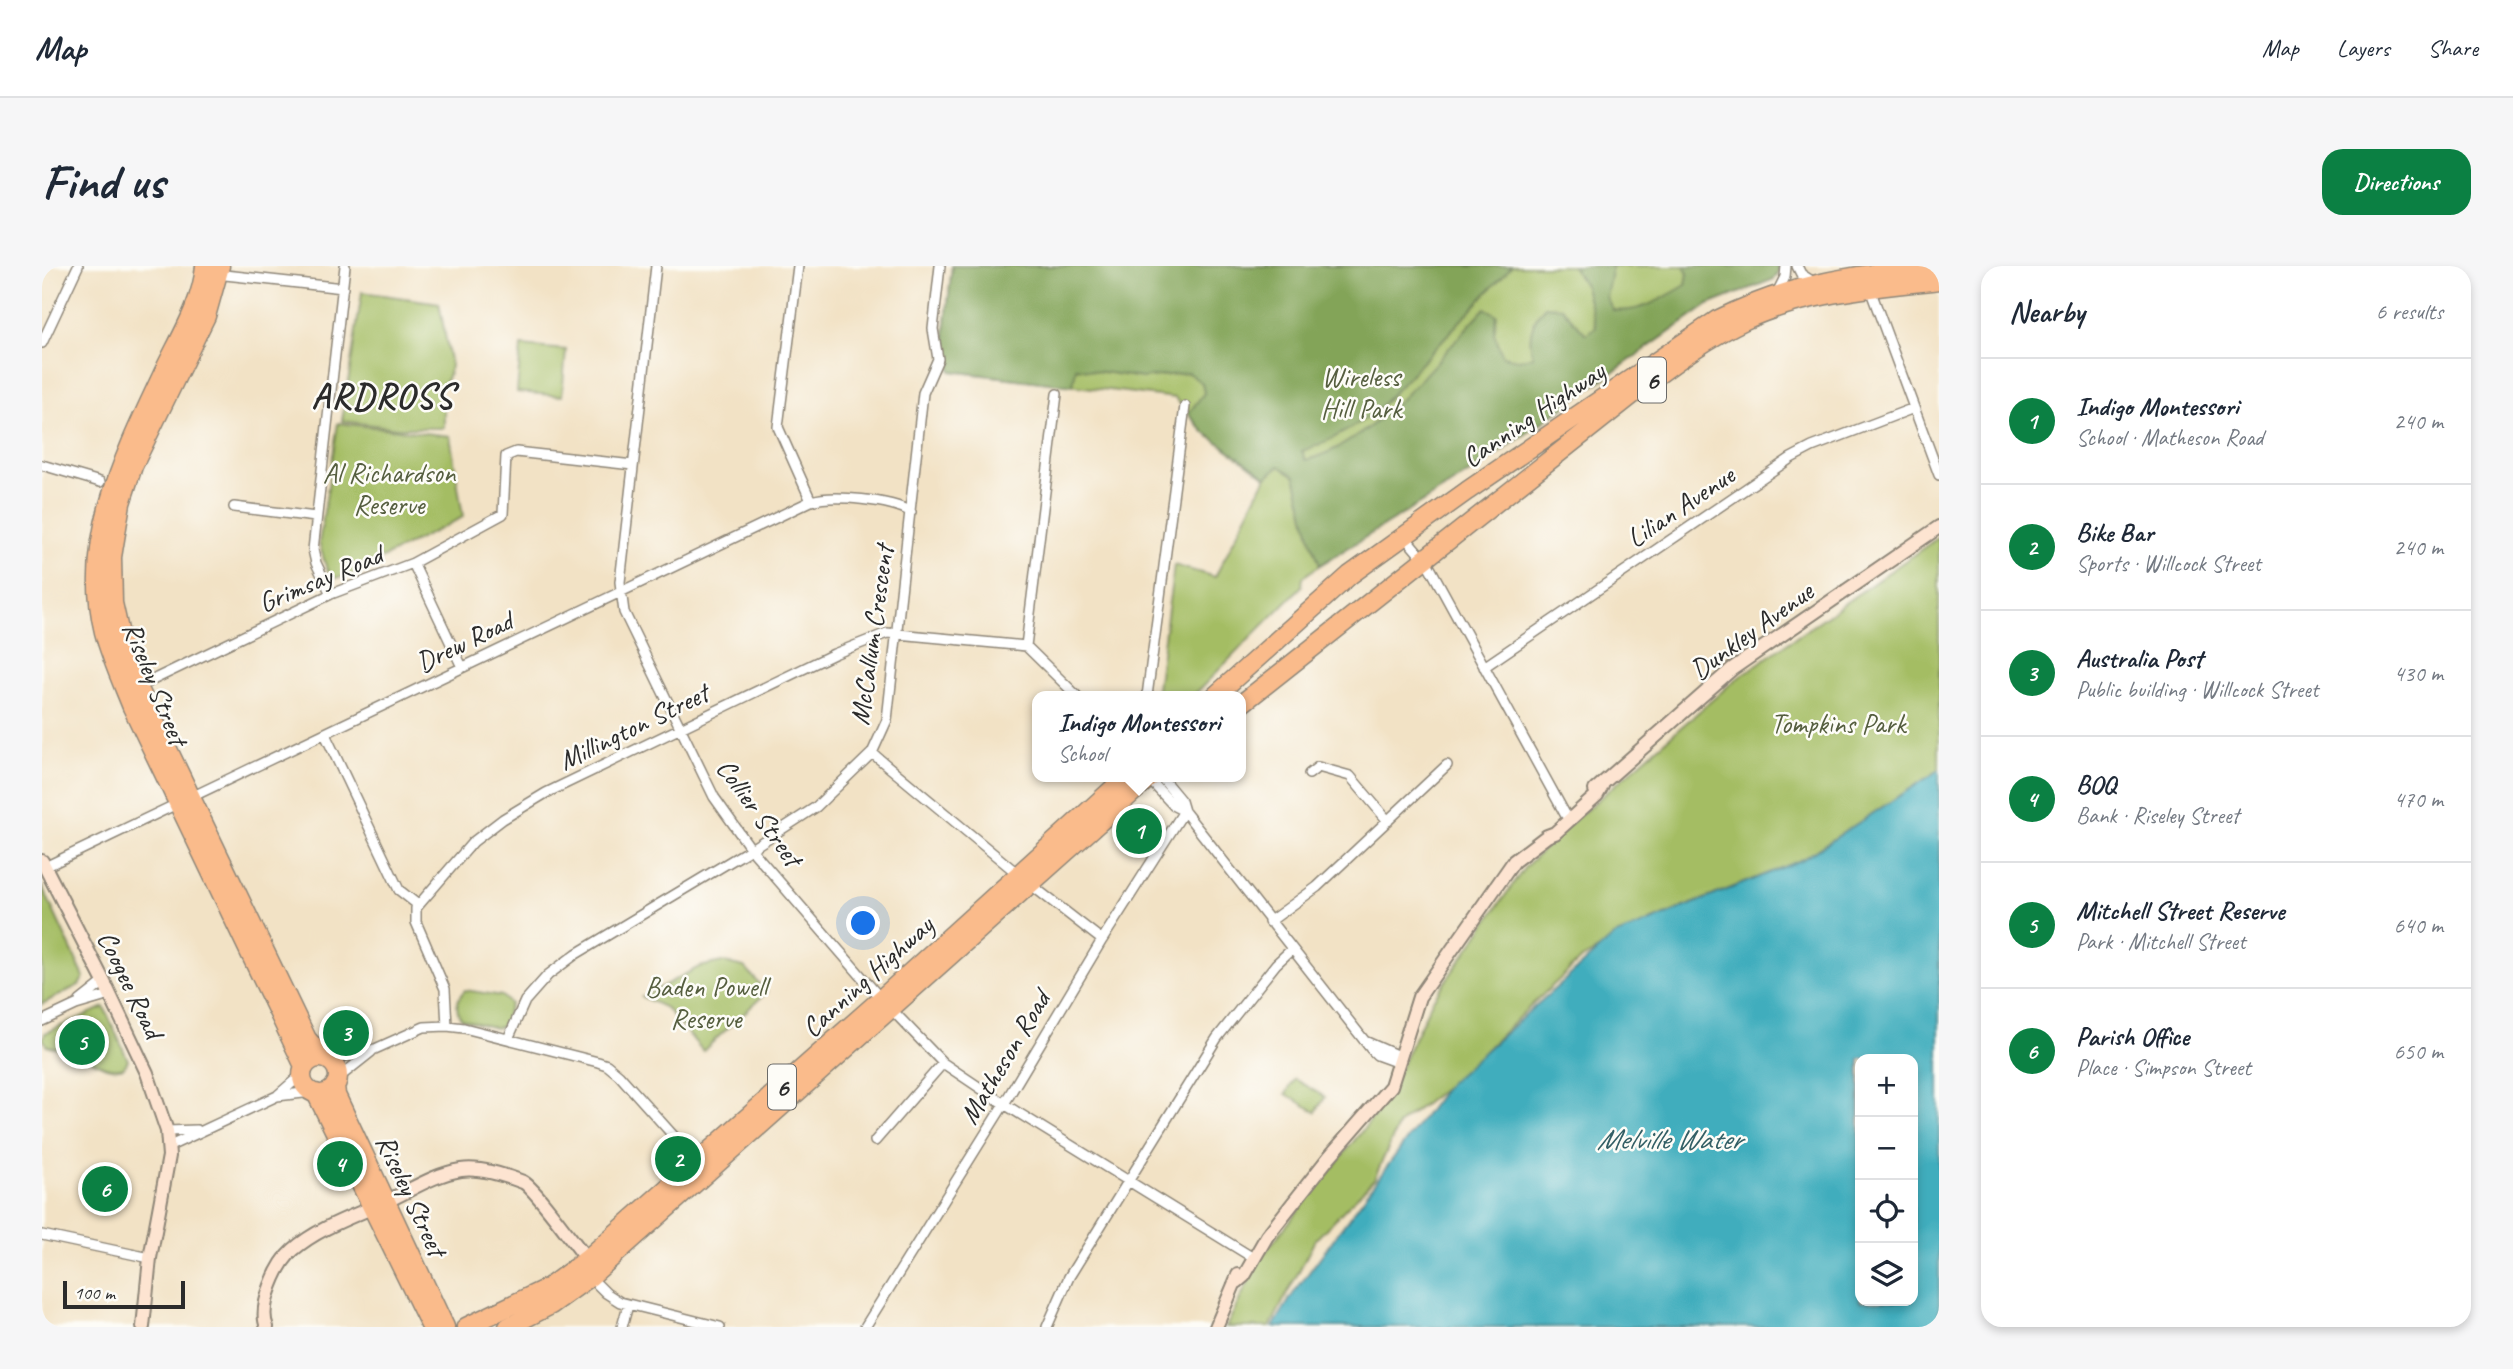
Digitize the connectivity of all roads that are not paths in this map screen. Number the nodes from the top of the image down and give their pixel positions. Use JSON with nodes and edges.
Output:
{"nodes":[{"id":1,"x":78,"y":266,"type":"edge"},
{"id":2,"x":345,"y":266,"type":"edge"},
{"id":3,"x":656,"y":266,"type":"edge"},
{"id":4,"x":798,"y":266,"type":"edge"},
{"id":5,"x":940,"y":266,"type":"edge"},
{"id":6,"x":1786,"y":266,"type":"edge"},
{"id":7,"x":1797,"y":266,"type":"edge"},
{"id":8,"x":1928,"y":266,"type":"edge"},
{"id":9,"x":212,"y":270,"type":"edge"},
{"id":10,"x":1939,"y":280,"type":"edge"},
{"id":11,"x":1815,"y":283,"type":"junction"},
{"id":12,"x":343,"y":288,"type":"junction"},
{"id":13,"x":1870,"y":289,"type":"junction"},
{"id":14,"x":1776,"y":294,"type":"junction"},
{"id":15,"x":42,"y":343,"type":"edge"},
{"id":16,"x":1057,"y":394,"type":"dead end"},
{"id":17,"x":1185,"y":406,"type":"dead end"},
{"id":18,"x":1914,"y":408,"type":"junction"},
{"id":19,"x":42,"y":465,"type":"edge"},
{"id":20,"x":633,"y":465,"type":"junction"},
{"id":21,"x":1939,"y":475,"type":"edge"},
{"id":22,"x":113,"y":484,"type":"junction"},
{"id":23,"x":811,"y":501,"type":"junction"},
{"id":24,"x":234,"y":507,"type":"dead end"},
{"id":25,"x":911,"y":512,"type":"junction"},
{"id":26,"x":316,"y":517,"type":"junction"},
{"id":27,"x":1939,"y":527,"type":"edge"},
{"id":28,"x":1404,"y":536,"type":"junction"},
{"id":29,"x":1424,"y":560,"type":"junction"},
{"id":30,"x":413,"y":563,"type":"junction"},
{"id":31,"x":619,"y":592,"type":"junction"},
{"id":32,"x":331,"y":594,"type":"junction"},
{"id":33,"x":897,"y":634,"type":"junction"},
{"id":34,"x":1026,"y":646,"type":"junction"},
{"id":35,"x":462,"y":667,"type":"junction"},
{"id":36,"x":1484,"y":667,"type":"junction"},
{"id":37,"x":138,"y":687,"type":"junction"},
{"id":38,"x":1072,"y":691,"type":"edge"},
{"id":39,"x":1148,"y":691,"type":"edge"},
{"id":40,"x":1221,"y":691,"type":"edge"},
{"id":41,"x":1246,"y":701,"type":"edge"},
{"id":42,"x":680,"y":730,"type":"junction"},
{"id":43,"x":325,"y":734,"type":"junction"},
{"id":44,"x":872,"y":753,"type":"junction"},
{"id":45,"x":1447,"y":765,"type":"dead end"},
{"id":46,"x":1309,"y":774,"type":"dead end"},
{"id":47,"x":1121,"y":782,"type":"edge"},
{"id":48,"x":1146,"y":782,"type":"edge"},
{"id":49,"x":1156,"y":782,"type":"edge"},
{"id":50,"x":185,"y":802,"type":"junction"},
{"id":51,"x":1184,"y":811,"type":"junction"},
{"id":52,"x":1568,"y":817,"type":"junction"},
{"id":53,"x":1388,"y":821,"type":"junction"},
{"id":54,"x":751,"y":849,"type":"junction"},
{"id":55,"x":43,"y":864,"type":"edge"},
{"id":56,"x":1024,"y":879,"type":"junction"},
{"id":57,"x":418,"y":905,"type":"junction"},
{"id":58,"x":1269,"y":922,"type":"junction"},
{"id":59,"x":1102,"y":940,"type":"junction"},
{"id":60,"x":1291,"y":950,"type":"junction"},
{"id":61,"x":104,"y":982,"type":"junction"},
{"id":62,"x":110,"y":995,"type":"junction"},
{"id":63,"x":886,"y":1004,"type":"junction"},
{"id":64,"x":76,"y":1005,"type":"junction"},
{"id":65,"x":42,"y":1021,"type":"edge"},
{"id":66,"x":447,"y":1026,"type":"junction"},
{"id":67,"x":508,"y":1039,"type":"junction"},
{"id":68,"x":375,"y":1049,"type":"junction"},
{"id":69,"x":326,"y":1059,"type":"junction"},
{"id":70,"x":1397,"y":1059,"type":"junction"},
{"id":71,"x":943,"y":1063,"type":"junction"},
{"id":72,"x":302,"y":1071,"type":"junction"},
{"id":73,"x":337,"y":1082,"type":"junction"},
{"id":74,"x":314,"y":1093,"type":"junction"},
{"id":75,"x":277,"y":1096,"type":"junction"},
{"id":76,"x":1004,"y":1104,"type":"junction"},
{"id":77,"x":202,"y":1130,"type":"junction"},
{"id":78,"x":167,"y":1131,"type":"junction"},
{"id":79,"x":875,"y":1141,"type":"dead end"},
{"id":80,"x":170,"y":1146,"type":"junction"},
{"id":81,"x":703,"y":1168,"type":"junction"},
{"id":82,"x":1129,"y":1180,"type":"junction"},
{"id":83,"x":379,"y":1205,"type":"junction"},
{"id":84,"x":42,"y":1235,"type":"edge"},
{"id":85,"x":1251,"y":1257,"type":"junction"},
{"id":86,"x":150,"y":1258,"type":"junction"},
{"id":87,"x":589,"y":1268,"type":"junction"},
{"id":88,"x":628,"y":1305,"type":"junction"},
{"id":89,"x":429,"y":1320,"type":"edge"},
{"id":90,"x":470,"y":1325,"type":"edge"},
{"id":91,"x":143,"y":1327,"type":"edge"},
{"id":92,"x":267,"y":1327,"type":"edge"},
{"id":93,"x":445,"y":1327,"type":"edge"},
{"id":94,"x":508,"y":1327,"type":"edge"},
{"id":95,"x":622,"y":1327,"type":"edge"},
{"id":96,"x":720,"y":1327,"type":"edge"},
{"id":97,"x":864,"y":1327,"type":"edge"},
{"id":98,"x":1047,"y":1327,"type":"edge"},
{"id":99,"x":1216,"y":1327,"type":"edge"}],
"edges":[{"from":1,"to":15,"type":"street"},
{"from":2,"to":12,"type":"street"},
{"from":3,"to":20,"type":"street"},
{"from":4,"to":23,"type":"street"},
{"from":5,"to":25,"type":"street","name":"McCallum Crescent"},
{"from":6,"to":14,"type":"street"},
{"from":7,"to":11,"type":"street"},
{"from":8,"to":11,"type":"highway","name":"Canning Highway","number":"6"},
{"from":9,"to":12,"type":"street"},
{"from":9,"to":22,"type":"highway","name":"Riseley Street"},
{"from":9,"to":22,"type":"highway","name":"Riseley Street"},
{"from":10,"to":13,"type":"highway","name":"Canning Highway","number":"6"},
{"from":11,"to":14,"type":"highway","name":"Canning Highway","number":"6"},
{"from":12,"to":26,"type":"street"},
{"from":13,"to":18,"type":"street"},
{"from":13,"to":29,"type":"highway","name":"Canning Highway","number":"6"},
{"from":14,"to":28,"type":"highway","name":"Canning Highway","number":"6"},
{"from":16,"to":34,"type":"street"},
{"from":17,"to":39,"type":"street"},
{"from":18,"to":21,"type":"street"},
{"from":18,"to":36,"type":"street","name":"Lilian Avenue"},
{"from":19,"to":22,"type":"street"},
{"from":20,"to":30,"type":"street","name":"Grimsay Road"},
{"from":20,"to":31,"type":"street"},
{"from":22,"to":37,"type":"highway","name":"Riseley Street"},
{"from":22,"to":50,"type":"highway","name":"Riseley Street"},
{"from":23,"to":25,"type":"street","name":"Drew Road"},
{"from":23,"to":31,"type":"street","name":"Drew Road"},
{"from":24,"to":26,"type":"street"},
{"from":25,"to":33,"type":"street","name":"McCallum Crescent"},
{"from":26,"to":32,"type":"street"},
{"from":27,"to":52,"type":"street","name":"Dunkley Avenue"},
{"from":28,"to":29,"type":"street"},
{"from":28,"to":40,"type":"highway","name":"Canning Highway","number":"6"},
{"from":29,"to":36,"type":"street"},
{"from":29,"to":41,"type":"highway","name":"Canning Highway","number":"6"},
{"from":30,"to":32,"type":"street","name":"Grimsay Road"},
{"from":30,"to":35,"type":"street"},
{"from":31,"to":35,"type":"street","name":"Drew Road"},
{"from":31,"to":42,"type":"street","name":"Collier Street"},
{"from":32,"to":37,"type":"street","name":"Grimsay Road"},
{"from":33,"to":34,"type":"street","name":"Millington Street"},
{"from":33,"to":42,"type":"street","name":"Millington Street"},
{"from":33,"to":44,"type":"street","name":"McCallum Crescent"},
{"from":34,"to":38,"type":"street"},
{"from":35,"to":43,"type":"street","name":"Drew Road"},
{"from":36,"to":52,"type":"street"},
{"from":37,"to":50,"type":"highway","name":"Riseley Street"},
{"from":42,"to":54,"type":"street","name":"Collier Street"},
{"from":42,"to":57,"type":"street","name":"Millington Street"},
{"from":43,"to":50,"type":"street","name":"Drew Road"},
{"from":43,"to":57,"type":"street"},
{"from":44,"to":54,"type":"street","name":"McCallum Crescent"},
{"from":44,"to":56,"type":"street"},
{"from":45,"to":53,"type":"street"},
{"from":46,"to":53,"type":"street"},
{"from":47,"to":56,"type":"highway","name":"Canning Highway","number":"6"},
{"from":48,"to":56,"type":"highway","name":"Canning Highway","number":"6"},
{"from":49,"to":51,"type":"street"},
{"from":50,"to":55,"type":"street","name":"Drew Road"},
{"from":50,"to":69,"type":"highway","name":"Riseley Street"},
{"from":50,"to":72,"type":"highway","name":"Riseley Street"},
{"from":51,"to":58,"type":"street"},
{"from":51,"to":59,"type":"street","name":"Matheson Road"},
{"from":52,"to":70,"type":"street","name":"Dunkley Avenue"},
{"from":53,"to":58,"type":"street"},
{"from":54,"to":63,"type":"street","name":"Collier Street"},
{"from":54,"to":67,"type":"street","name":"McCallum Crescent"},
{"from":55,"to":61,"type":"street","name":"Coogee Road"},
{"from":56,"to":59,"type":"street"},
{"from":56,"to":63,"type":"highway","name":"Canning Highway","number":"6"},
{"from":57,"to":66,"type":"street"},
{"from":58,"to":60,"type":"street"},
{"from":59,"to":76,"type":"street","name":"Matheson Road"},
{"from":60,"to":70,"type":"street"},
{"from":60,"to":82,"type":"street"},
{"from":61,"to":62,"type":"street","name":"Coogee Road"},
{"from":61,"to":64,"type":"street"},
{"from":62,"to":64,"type":"street"},
{"from":62,"to":78,"type":"street","name":"Coogee Road"},
{"from":63,"to":71,"type":"street","name":"Collier Street"},
{"from":63,"to":81,"type":"highway","name":"Canning Highway","number":"6"},
{"from":64,"to":65,"type":"street"},
{"from":66,"to":67,"type":"street"},
{"from":66,"to":68,"type":"street"},
{"from":67,"to":81,"type":"street"},
{"from":68,"to":69,"type":"street"},
{"from":68,"to":73,"type":"street"},
{"from":69,"to":72,"type":"highway"},
{"from":69,"to":73,"type":"highway","name":"Riseley Street"},
{"from":70,"to":85,"type":"street","name":"Dunkley Avenue"},
{"from":71,"to":76,"type":"street","name":"Collier Street"},
{"from":71,"to":79,"type":"street"},
{"from":72,"to":74,"type":"highway","name":"Riseley Street"},
{"from":72,"to":75,"type":"street"},
{"from":73,"to":74,"type":"highway"},
{"from":73,"to":83,"type":"highway","name":"Riseley Street"},
{"from":74,"to":75,"type":"street"},
{"from":74,"to":83,"type":"highway","name":"Riseley Street"},
{"from":75,"to":77,"type":"street"},
{"from":76,"to":82,"type":"street","name":"Collier Street"},
{"from":76,"to":97,"type":"street","name":"Matheson Road"},
{"from":77,"to":78,"type":"street"},
{"from":77,"to":80,"type":"street"},
{"from":78,"to":80,"type":"street","name":"Coogee Road"},
{"from":80,"to":86,"type":"street"},
{"from":81,"to":87,"type":"highway","name":"Canning Highway","number":"6"},
{"from":82,"to":85,"type":"street","name":"Collier Street"},
{"from":82,"to":98,"type":"street"},
{"from":83,"to":87,"type":"street"},
{"from":83,"to":89,"type":"highway","name":"Riseley Street"},
{"from":83,"to":92,"type":"street"},
{"from":84,"to":86,"type":"street"},
{"from":85,"to":99,"type":"street"},
{"from":86,"to":91,"type":"street"},
{"from":87,"to":88,"type":"street"},
{"from":87,"to":90,"type":"highway","name":"Canning Highway","number":"6"},
{"from":87,"to":94,"type":"highway","name":"Canning Highway","number":"6"},
{"from":88,"to":95,"type":"street"},
{"from":88,"to":96,"type":"street"},
{"from":89,"to":90,"type":"highway"},
{"from":89,"to":93,"type":"highway","name":"Riseley Street"}]}
